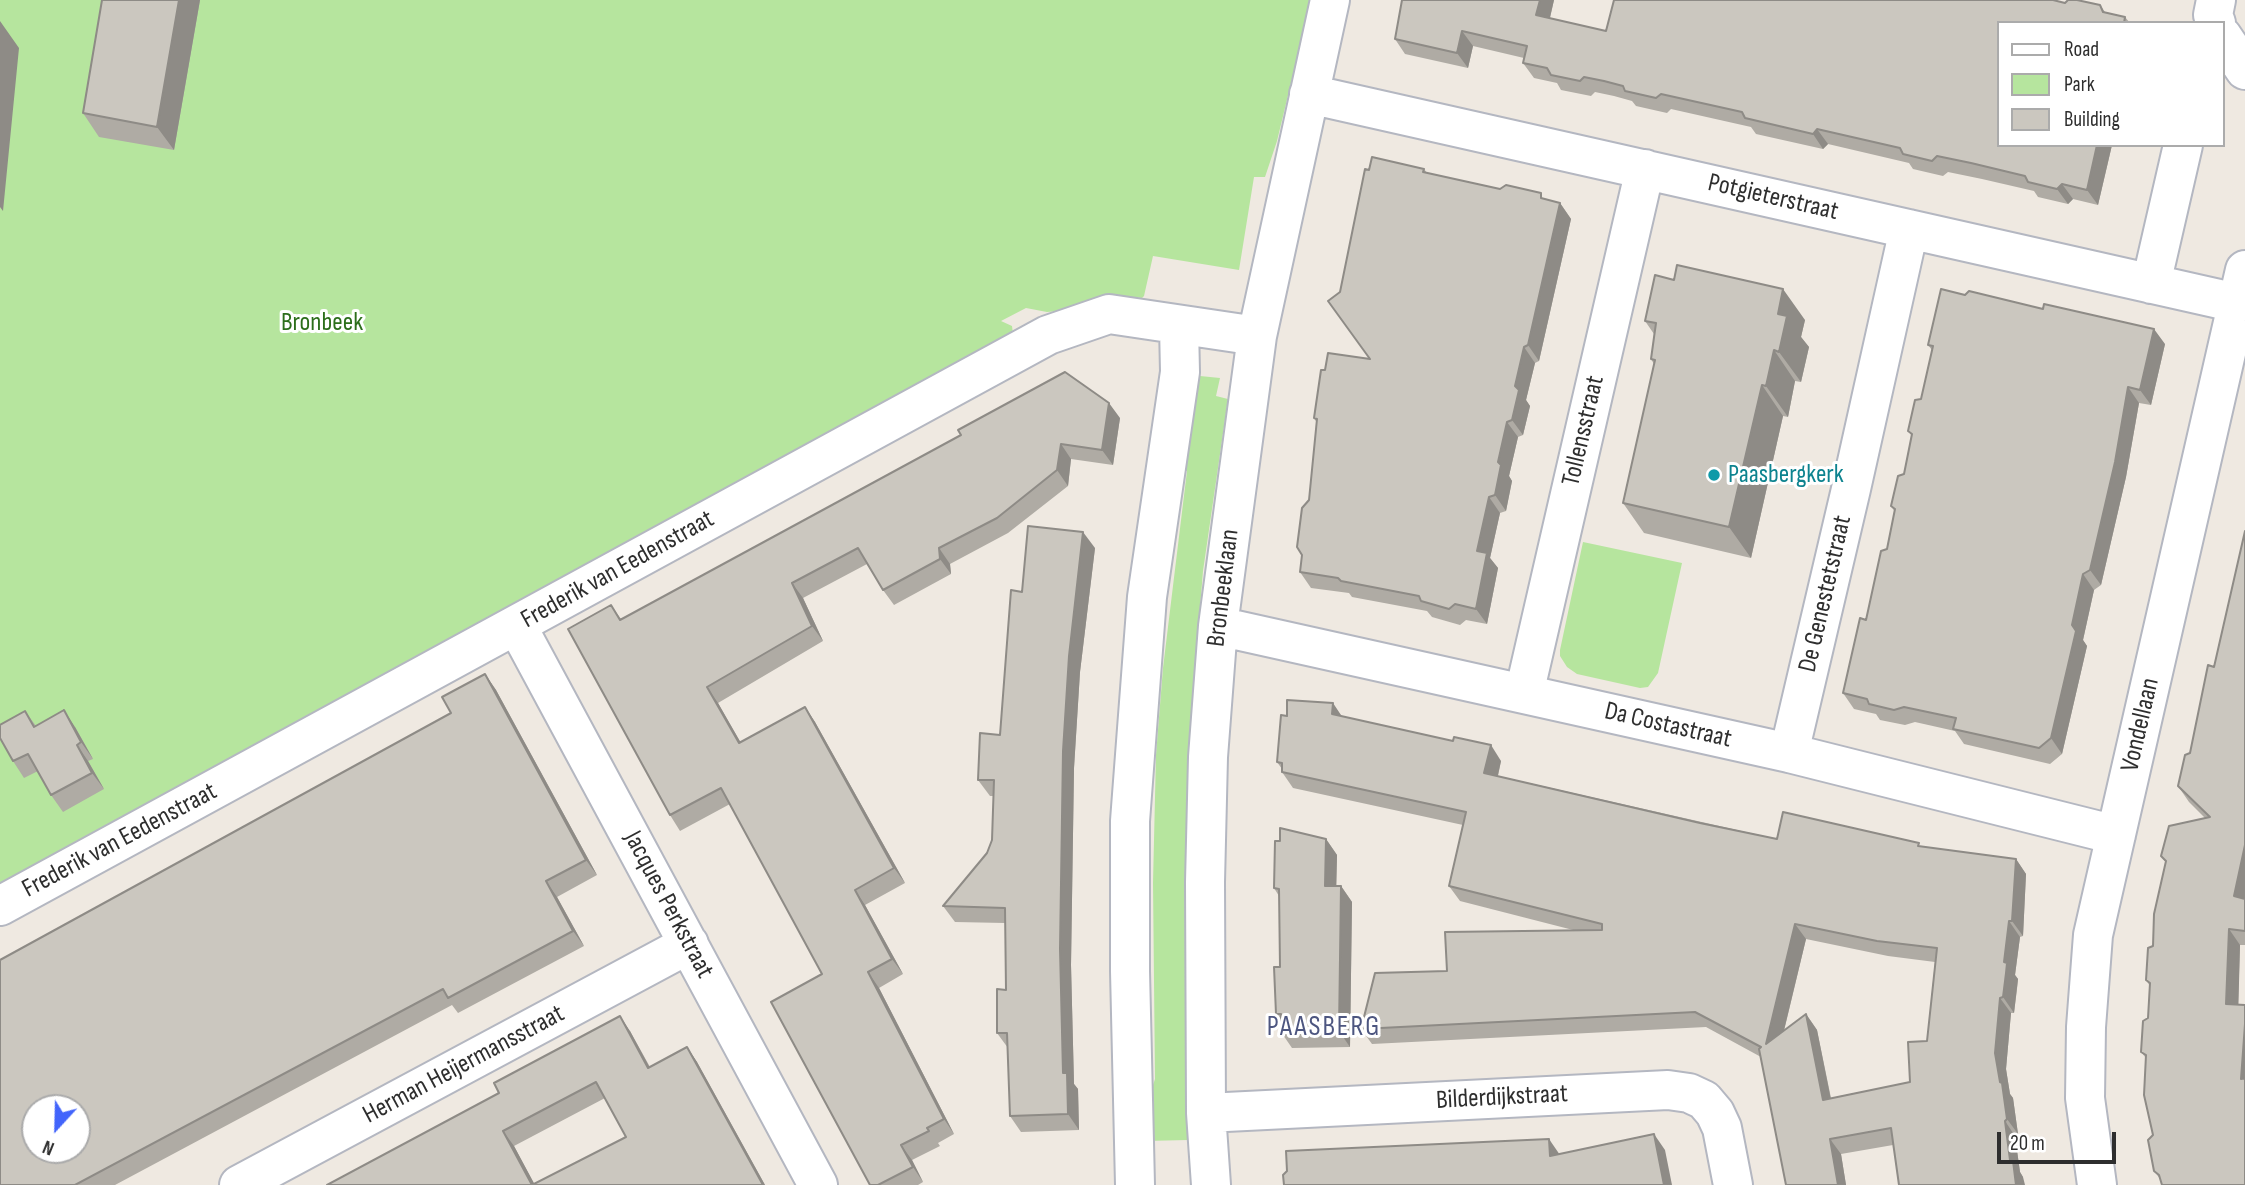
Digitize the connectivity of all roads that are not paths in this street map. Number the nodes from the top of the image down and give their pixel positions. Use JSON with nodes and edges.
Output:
{"nodes":[{"id":1,"x":1330,"y":0,"type":"edge"},
{"id":2,"x":2224,"y":33,"type":"edge"},
{"id":3,"x":2245,"y":71,"type":"edge"},
{"id":4,"x":1309,"y":94,"type":"junction"},
{"id":5,"x":2183,"y":147,"type":"edge"},
{"id":6,"x":1645,"y":169,"type":"junction"},
{"id":7,"x":1909,"y":229,"type":"junction"},
{"id":8,"x":2151,"y":284,"type":"junction"},
{"id":9,"x":2241,"y":286,"type":"edge"},
{"id":10,"x":1179,"y":326,"type":"junction"},
{"id":11,"x":1257,"y":336,"type":"junction"},
{"id":12,"x":517,"y":626,"type":"junction"},
{"id":13,"x":1218,"y":626,"type":"junction"},
{"id":14,"x":1524,"y":694,"type":"junction"},
{"id":15,"x":1788,"y":753,"type":"junction"},
{"id":16,"x":2116,"y":835,"type":"junction"},
{"id":17,"x":0,"y":906,"type":"edge"},
{"id":18,"x":689,"y":944,"type":"junction"},
{"id":19,"x":1206,"y":1114,"type":"junction"},
{"id":20,"x":239,"y":1185,"type":"edge"},
{"id":21,"x":818,"y":1185,"type":"edge"},
{"id":22,"x":1135,"y":1185,"type":"edge"},
{"id":23,"x":1205,"y":1185,"type":"edge"},
{"id":24,"x":1733,"y":1185,"type":"edge"},
{"id":25,"x":2097,"y":1185,"type":"edge"}],
"edges":[{"from":1,"to":4,"type":"street","name":"Bronbeeklaan"},
{"from":2,"to":3,"type":"street"},
{"from":4,"to":6,"type":"street","name":"Potgieterstraat"},
{"from":4,"to":11,"type":"street","name":"Bronbeeklaan"},
{"from":5,"to":8,"type":"street"},
{"from":6,"to":7,"type":"street","name":"Potgieterstraat"},
{"from":6,"to":14,"type":"street","name":"Tollensstraat"},
{"from":7,"to":8,"type":"street","name":"Potgieterstraat"},
{"from":7,"to":15,"type":"street","name":"De Genestetstraat"},
{"from":8,"to":9,"type":"street","name":"Potgieterstraat"},
{"from":9,"to":16,"type":"street","name":"Vondellaan"},
{"from":10,"to":11,"type":"street","name":"Frederik van Eedenstraat"},
{"from":10,"to":12,"type":"street","name":"Frederik van Eedenstraat"},
{"from":10,"to":22,"type":"street"},
{"from":11,"to":13,"type":"street","name":"Bronbeeklaan"},
{"from":12,"to":17,"type":"street","name":"Frederik van Eedenstraat"},
{"from":12,"to":18,"type":"street","name":"Jacques Perkstraat"},
{"from":13,"to":14,"type":"street","name":"Da Costastraat"},
{"from":13,"to":19,"type":"street","name":"Bronbeeklaan"},
{"from":14,"to":15,"type":"street","name":"Da Costastraat"},
{"from":15,"to":16,"type":"street","name":"Da Costastraat"},
{"from":16,"to":25,"type":"street","name":"Vondellaan"},
{"from":18,"to":20,"type":"street","name":"Herman Heijermansstraat"},
{"from":18,"to":21,"type":"street","name":"Jacques Perkstraat"},
{"from":19,"to":23,"type":"street","name":"Bronbeeklaan"},
{"from":19,"to":24,"type":"street","name":"Bilderdijkstraat"}]}
